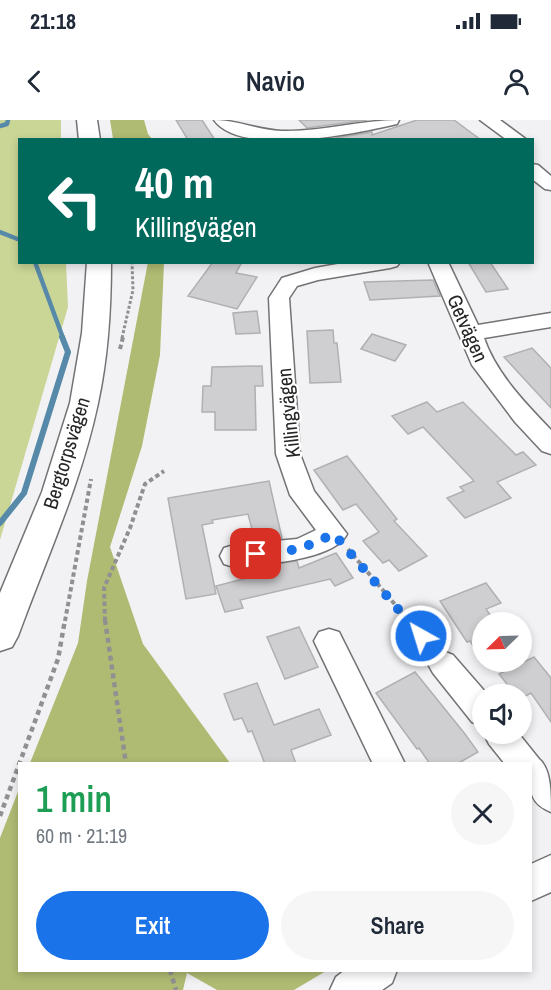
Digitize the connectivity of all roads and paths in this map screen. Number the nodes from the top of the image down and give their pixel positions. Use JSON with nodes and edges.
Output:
{"nodes":[{"id":1,"x":87,"y":120,"type":"edge"},
{"id":2,"x":222,"y":120,"type":"edge"},
{"id":3,"x":391,"y":120,"type":"edge"},
{"id":4,"x":488,"y":120,"type":"edge"},
{"id":5,"x":90,"y":138,"type":"edge"},
{"id":6,"x":516,"y":138,"type":"edge"},
{"id":7,"x":538,"y":162,"type":"edge"},
{"id":8,"x":551,"y":185,"type":"edge"},
{"id":9,"x":99,"y":264,"type":"edge"},
{"id":10,"x":132,"y":264,"type":"edge"},
{"id":11,"x":378,"y":264,"type":"edge"},
{"id":12,"x":439,"y":264,"type":"edge"},
{"id":13,"x":551,"y":320,"type":"edge"},
{"id":14,"x":471,"y":333,"type":"junction"},
{"id":15,"x":118,"y":359,"type":"dead end"},
{"id":16,"x":551,"y":445,"type":"edge"},
{"id":17,"x":164,"y":471,"type":"dead end"},
{"id":18,"x":92,"y":475,"type":"dead end"},
{"id":19,"x":334,"y":534,"type":"junction"},
{"id":20,"x":234,"y":556,"type":"dead end"},
{"id":21,"x":0,"y":636,"type":"edge"},
{"id":22,"x":329,"y":641,"type":"dead end"},
{"id":23,"x":443,"y":663,"type":"joint"},
{"id":24,"x":472,"y":699,"type":"edge"},
{"id":25,"x":508,"y":744,"type":"edge"},
{"id":26,"x":20,"y":762,"type":"edge"},
{"id":27,"x":126,"y":762,"type":"edge"},
{"id":28,"x":388,"y":762,"type":"edge"},
{"id":29,"x":523,"y":762,"type":"edge"},
{"id":30,"x":18,"y":767,"type":"edge"},
{"id":31,"x":532,"y":772,"type":"edge"},
{"id":32,"x":551,"y":796,"type":"edge"},
{"id":33,"x":0,"y":816,"type":"edge"},
{"id":34,"x":551,"y":872,"type":"edge"},
{"id":35,"x":532,"y":883,"type":"edge"},
{"id":36,"x":171,"y":972,"type":"edge"},
{"id":37,"x":376,"y":972,"type":"edge"},
{"id":38,"x":176,"y":990,"type":"edge"},
{"id":39,"x":349,"y":990,"type":"edge"}],
"edges":[{"from":1,"to":5,"type":"main road"},
{"from":2,"to":3,"type":"street"},
{"from":4,"to":6,"type":"street"},
{"from":7,"to":8,"type":"street"},
{"from":9,"to":21,"type":"main road","name":"Bergtorpsvägen"},
{"from":10,"to":15,"type":"path"},
{"from":11,"to":19,"type":"street","name":"Killingvägen"},
{"from":12,"to":14,"type":"street","name":"Getvägen"},
{"from":13,"to":14,"type":"street"},
{"from":14,"to":16,"type":"street","name":"Getvägen"},
{"from":17,"to":27,"type":"path"},
{"from":18,"to":26,"type":"path"},
{"from":19,"to":20,"type":"street"},
{"from":19,"to":23,"type":"path"},
{"from":22,"to":28,"type":"street"},
{"from":23,"to":24,"type":"street"},
{"from":25,"to":29,"type":"street"},
{"from":30,"to":33,"type":"path"},
{"from":31,"to":32,"type":"street"},
{"from":34,"to":35,"type":"street"},
{"from":36,"to":38,"type":"path"},
{"from":37,"to":39,"type":"street"}]}
